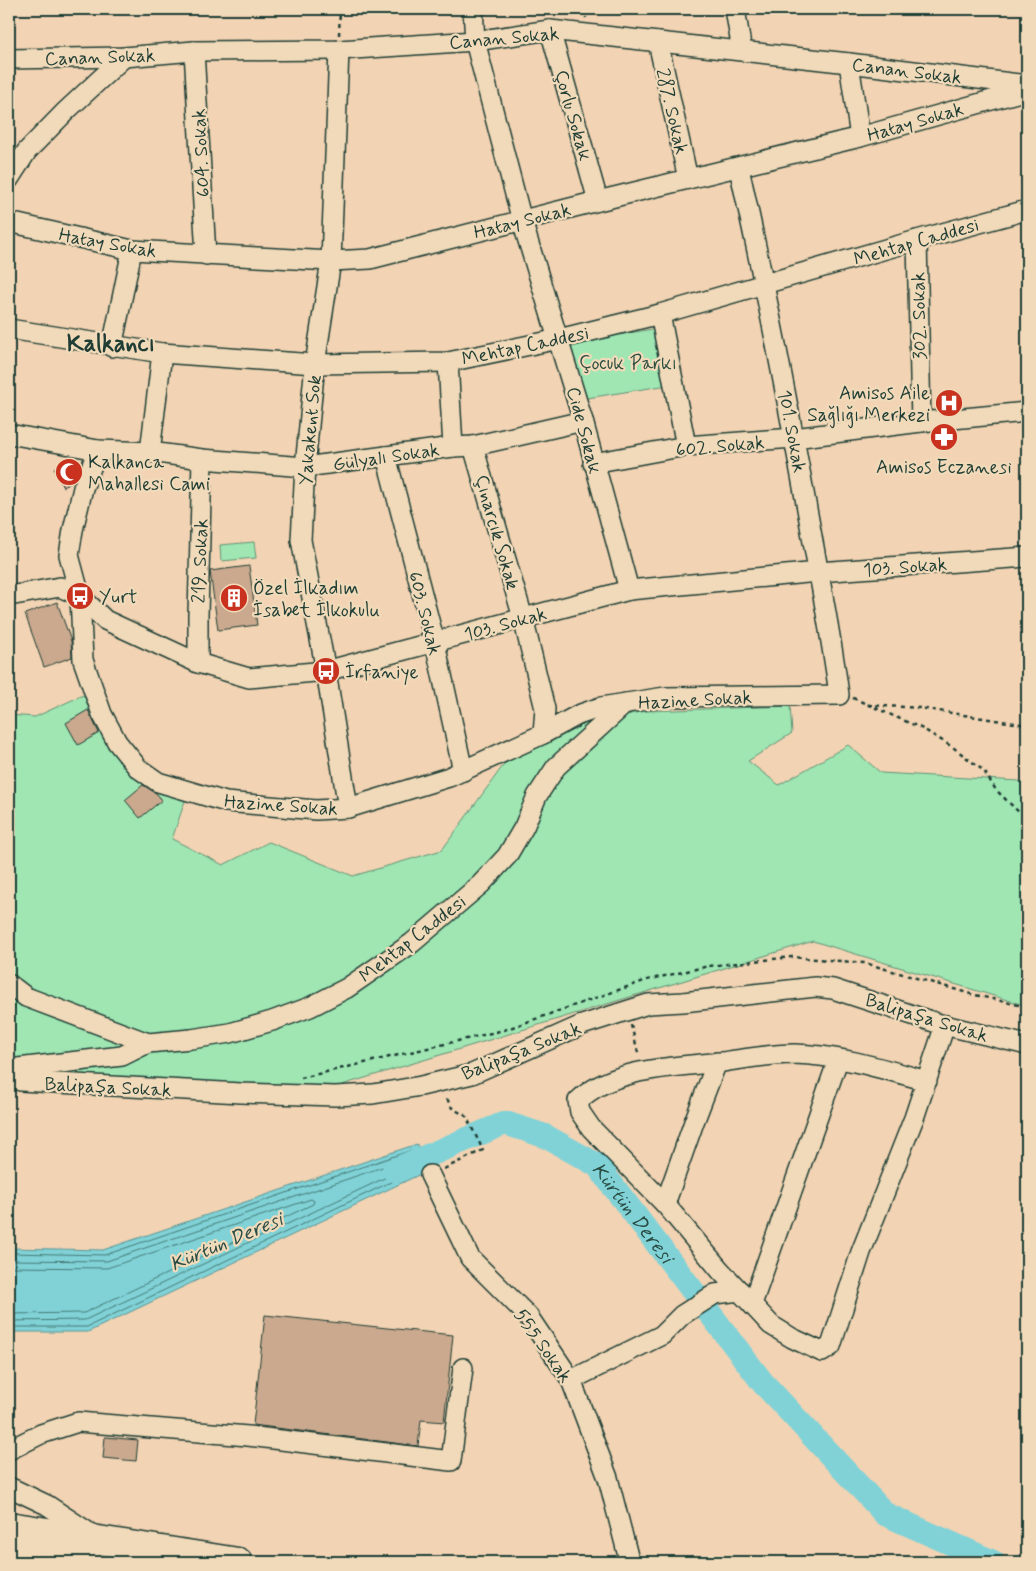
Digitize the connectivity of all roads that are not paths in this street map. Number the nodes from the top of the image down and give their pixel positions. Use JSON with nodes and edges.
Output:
{"nodes":[{"id":1,"x":473,"y":9,"type":"edge"},
{"id":2,"x":735,"y":9,"type":"edge"},
{"id":3,"x":550,"y":30,"type":"junction"},
{"id":4,"x":476,"y":40,"type":"junction"},
{"id":5,"x":658,"y":42,"type":"junction"},
{"id":6,"x":338,"y":50,"type":"junction"},
{"id":7,"x":194,"y":51,"type":"junction"},
{"id":8,"x":742,"y":51,"type":"junction"},
{"id":9,"x":124,"y":57,"type":"junction"},
{"id":10,"x":9,"y":59,"type":"edge"},
{"id":11,"x":849,"y":63,"type":"junction"},
{"id":12,"x":1027,"y":85,"type":"edge"},
{"id":13,"x":1027,"y":90,"type":"edge"},
{"id":14,"x":860,"y":137,"type":"junction"},
{"id":15,"x":739,"y":168,"type":"junction"},
{"id":16,"x":688,"y":179,"type":"junction"},
{"id":17,"x":9,"y":180,"type":"edge"},
{"id":18,"x":598,"y":201,"type":"junction"},
{"id":19,"x":1027,"y":210,"type":"edge"},
{"id":20,"x":522,"y":221,"type":"junction"},
{"id":21,"x":9,"y":222,"type":"edge"},
{"id":22,"x":917,"y":240,"type":"junction"},
{"id":23,"x":132,"y":250,"type":"junction"},
{"id":24,"x":206,"y":255,"type":"junction"},
{"id":25,"x":330,"y":261,"type":"junction"},
{"id":26,"x":765,"y":284,"type":"junction"},
{"id":27,"x":660,"y":314,"type":"junction"},
{"id":28,"x":9,"y":329,"type":"edge"},
{"id":29,"x":559,"y":339,"type":"junction"},
{"id":30,"x":112,"y":347,"type":"junction"},
{"id":31,"x":162,"y":353,"type":"junction"},
{"id":32,"x":448,"y":362,"type":"junction"},
{"id":33,"x":315,"y":364,"type":"junction"},
{"id":34,"x":1027,"y":412,"type":"edge"},
{"id":35,"x":583,"y":421,"type":"junction"},
{"id":36,"x":921,"y":422,"type":"junction"},
{"id":37,"x":9,"y":434,"type":"edge"},
{"id":38,"x":794,"y":438,"type":"junction"},
{"id":39,"x":473,"y":446,"type":"junction"},
{"id":40,"x":686,"y":446,"type":"junction"},
{"id":41,"x":453,"y":447,"type":"junction"},
{"id":42,"x":98,"y":450,"type":"junction"},
{"id":43,"x":150,"y":452,"type":"junction"},
{"id":44,"x":386,"y":456,"type":"junction"},
{"id":45,"x":202,"y":459,"type":"junction"},
{"id":46,"x":593,"y":463,"type":"junction"},
{"id":47,"x":305,"y":468,"type":"junction"},
{"id":48,"x":1027,"y":557,"type":"edge"},
{"id":49,"x":818,"y":572,"type":"junction"},
{"id":50,"x":629,"y":590,"type":"junction"},
{"id":51,"x":9,"y":596,"type":"edge"},
{"id":52,"x":80,"y":596,"type":"junction"},
{"id":53,"x":523,"y":618,"type":"junction"},
{"id":54,"x":435,"y":643,"type":"junction"},
{"id":55,"x":198,"y":663,"type":"junction"},
{"id":56,"x":326,"y":671,"type":"junction"},
{"id":57,"x":839,"y":695,"type":"joint"},
{"id":58,"x":626,"y":703,"type":"junction"},
{"id":59,"x":543,"y":734,"type":"junction"},
{"id":60,"x":464,"y":770,"type":"junction"},
{"id":61,"x":348,"y":808,"type":"junction"},
{"id":62,"x":9,"y":984,"type":"edge"},
{"id":63,"x":945,"y":1025,"type":"junction"},
{"id":64,"x":148,"y":1043,"type":"junction"},
{"id":65,"x":1027,"y":1045,"type":"edge"},
{"id":66,"x":838,"y":1060,"type":"junction"},
{"id":67,"x":717,"y":1062,"type":"junction"},
{"id":68,"x":9,"y":1070,"type":"edge"},
{"id":69,"x":927,"y":1081,"type":"junction"},
{"id":70,"x":430,"y":1175,"type":"road end"},
{"id":71,"x":666,"y":1204,"type":"junction"},
{"id":72,"x":746,"y":1298,"type":"junction"},
{"id":73,"x":462,"y":1368,"type":"dead end"},
{"id":74,"x":570,"y":1380,"type":"junction"},
{"id":75,"x":9,"y":1450,"type":"edge"},
{"id":76,"x":9,"y":1487,"type":"edge"},
{"id":77,"x":9,"y":1526,"type":"edge"},
{"id":78,"x":99,"y":1540,"type":"junction"},
{"id":79,"x":9,"y":1549,"type":"edge"},
{"id":80,"x":227,"y":1561,"type":"edge"},
{"id":81,"x":627,"y":1562,"type":"edge"}],
"edges":[{"from":1,"to":4,"type":"street","name":"Cide Sokak"},
{"from":2,"to":8,"type":"street"},
{"from":3,"to":4,"type":"street","name":"Canan Sokak"},
{"from":3,"to":5,"type":"street","name":"Canan Sokak"},
{"from":3,"to":18,"type":"street","name":"Çorlu Sokak"},
{"from":4,"to":6,"type":"street","name":"Canan Sokak"},
{"from":4,"to":20,"type":"street","name":"Cide Sokak"},
{"from":5,"to":8,"type":"street","name":"Canan Sokak"},
{"from":5,"to":16,"type":"street","name":"287. Sokak"},
{"from":6,"to":7,"type":"street","name":"Canan Sokak"},
{"from":6,"to":25,"type":"street","name":"Yakakent Sok"},
{"from":7,"to":9,"type":"street","name":"Canan Sokak"},
{"from":7,"to":24,"type":"street","name":"604. Sokak"},
{"from":8,"to":11,"type":"street","name":"Canan Sokak"},
{"from":9,"to":10,"type":"street","name":"Canan Sokak"},
{"from":9,"to":17,"type":"street"},
{"from":11,"to":12,"type":"street","name":"Canan Sokak"},
{"from":11,"to":14,"type":"street"},
{"from":13,"to":14,"type":"street","name":"Hatay Sokak"},
{"from":14,"to":15,"type":"street","name":"Hatay Sokak"},
{"from":15,"to":16,"type":"street","name":"Hatay Sokak"},
{"from":15,"to":26,"type":"street","name":"101. Sokak"},
{"from":16,"to":18,"type":"street","name":"Hatay Sokak"},
{"from":18,"to":20,"type":"street","name":"Hatay Sokak"},
{"from":19,"to":22,"type":"street","name":"Mehtap Caddesi"},
{"from":20,"to":25,"type":"street","name":"Hatay Sokak"},
{"from":20,"to":29,"type":"street","name":"Cide Sokak"},
{"from":21,"to":23,"type":"street","name":"Hatay Sokak"},
{"from":22,"to":26,"type":"street","name":"Mehtap Caddesi"},
{"from":22,"to":36,"type":"street","name":"302. Sokak"},
{"from":23,"to":24,"type":"street","name":"Hatay Sokak"},
{"from":23,"to":30,"type":"street"},
{"from":24,"to":25,"type":"street","name":"Hatay Sokak"},
{"from":25,"to":33,"type":"street","name":"Yakakent Sok"},
{"from":26,"to":27,"type":"street","name":"Mehtap Caddesi"},
{"from":26,"to":38,"type":"street","name":"101. Sokak"},
{"from":27,"to":29,"type":"street","name":"Mehtap Caddesi"},
{"from":27,"to":40,"type":"street"},
{"from":28,"to":30,"type":"street","name":"Mehtap Caddesi"},
{"from":29,"to":32,"type":"street","name":"Mehtap Caddesi"},
{"from":29,"to":35,"type":"street","name":"Cide Sokak"},
{"from":30,"to":31,"type":"street","name":"Mehtap Caddesi"},
{"from":31,"to":33,"type":"street","name":"Mehtap Caddesi"},
{"from":31,"to":43,"type":"street"},
{"from":32,"to":33,"type":"street","name":"Mehtap Caddesi"},
{"from":32,"to":41,"type":"street"},
{"from":33,"to":47,"type":"street","name":"Yakakent Sok"},
{"from":34,"to":36,"type":"street","name":"602. Sokak"},
{"from":35,"to":39,"type":"street","name":"Gülyalı Sokak"},
{"from":35,"to":46,"type":"street","name":"Cide Sokak"},
{"from":36,"to":38,"type":"street","name":"602. Sokak"},
{"from":37,"to":42,"type":"street","name":"Gülyalı Sokak"},
{"from":38,"to":40,"type":"street","name":"602. Sokak"},
{"from":38,"to":49,"type":"street","name":"101. Sokak"},
{"from":39,"to":41,"type":"street","name":"Gülyalı Sokak"},
{"from":39,"to":53,"type":"street","name":"Çınarcık Sokak"},
{"from":40,"to":46,"type":"street","name":"602. Sokak"},
{"from":41,"to":44,"type":"street","name":"Gülyalı Sokak"},
{"from":42,"to":43,"type":"street","name":"Gülyalı Sokak"},
{"from":42,"to":52,"type":"street","name":"Hazine Sokak"},
{"from":43,"to":45,"type":"street","name":"Gülyalı Sokak"},
{"from":44,"to":47,"type":"street","name":"Gülyalı Sokak"},
{"from":44,"to":54,"type":"street","name":"603. Sokak"},
{"from":45,"to":47,"type":"street","name":"Gülyalı Sokak"},
{"from":45,"to":55,"type":"street","name":"219. Sokak"},
{"from":46,"to":50,"type":"street","name":"Cide Sokak"},
{"from":47,"to":56,"type":"street","name":"Yakakent Sok"},
{"from":48,"to":49,"type":"street","name":"103. Sokak"},
{"from":49,"to":50,"type":"street","name":"103. Sokak"},
{"from":49,"to":57,"type":"street","name":"101. Sokak"},
{"from":50,"to":53,"type":"street","name":"103. Sokak"},
{"from":51,"to":52,"type":"street","name":"103. Sokak"},
{"from":52,"to":55,"type":"street","name":"103. Sokak"},
{"from":52,"to":61,"type":"street","name":"Hazine Sokak"},
{"from":53,"to":54,"type":"street","name":"103. Sokak"},
{"from":53,"to":59,"type":"street","name":"Çınarcık Sokak"},
{"from":54,"to":56,"type":"street","name":"103. Sokak"},
{"from":54,"to":60,"type":"street","name":"603. Sokak"},
{"from":55,"to":56,"type":"street","name":"103. Sokak"},
{"from":56,"to":61,"type":"street","name":"Yakakent Sok"},
{"from":57,"to":58,"type":"street","name":"Hazine Sokak"},
{"from":58,"to":59,"type":"street","name":"Hazine Sokak"},
{"from":58,"to":64,"type":"street","name":"Mehtap Caddesi"},
{"from":59,"to":60,"type":"street","name":"Hazine Sokak"},
{"from":60,"to":61,"type":"street","name":"Hazine Sokak"},
{"from":62,"to":64,"type":"street","name":"Mehtap Caddesi"},
{"from":63,"to":65,"type":"street","name":"Balipaşa Sokak"},
{"from":63,"to":68,"type":"street","name":"Balipaşa Sokak"},
{"from":63,"to":69,"type":"street"},
{"from":64,"to":68,"type":"street","name":"Balipaşa Sokak"},
{"from":66,"to":67,"type":"street"},
{"from":66,"to":69,"type":"street"},
{"from":66,"to":72,"type":"street"},
{"from":67,"to":71,"type":"street"},
{"from":67,"to":71,"type":"street"},
{"from":69,"to":72,"type":"street"},
{"from":70,"to":74,"type":"street","name":"555 Sokak"},
{"from":71,"to":72,"type":"street"},
{"from":72,"to":74,"type":"street"},
{"from":73,"to":75,"type":"street"},
{"from":74,"to":81,"type":"street","name":"555 Sokak"},
{"from":76,"to":78,"type":"street"},
{"from":77,"to":78,"type":"highway"},
{"from":78,"to":80,"type":"highway"},
{"from":79,"to":80,"type":"highway"}]}
